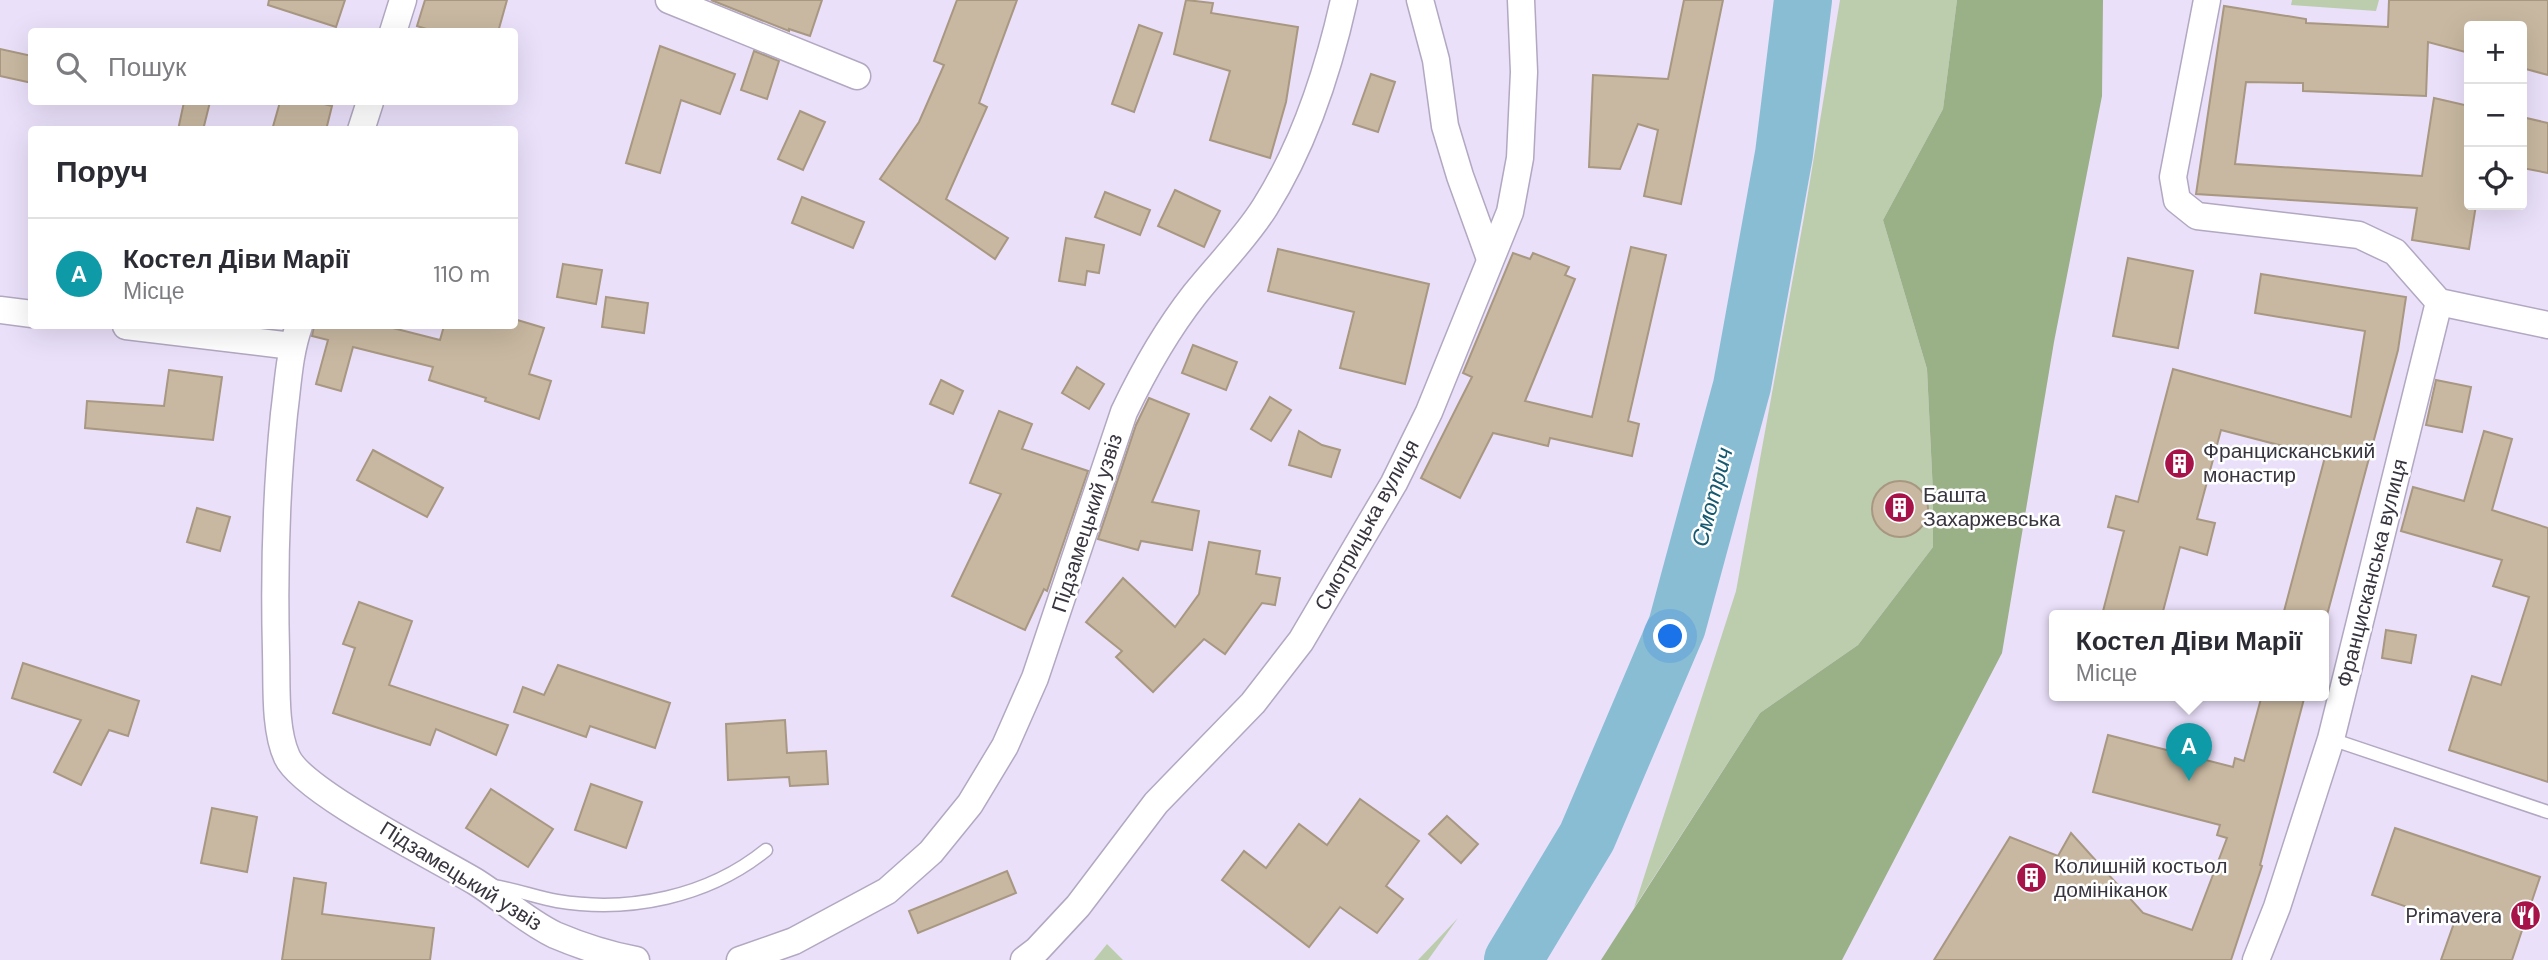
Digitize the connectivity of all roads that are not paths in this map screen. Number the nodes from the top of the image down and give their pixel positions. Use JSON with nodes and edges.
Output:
{"nodes":[{"id":1,"x":403,"y":0,"type":"edge"},
{"id":2,"x":669,"y":0,"type":"edge"},
{"id":3,"x":1344,"y":0,"type":"edge"},
{"id":4,"x":1420,"y":0,"type":"edge"},
{"id":5,"x":1521,"y":0,"type":"edge"},
{"id":6,"x":2207,"y":0,"type":"edge"},
{"id":7,"x":394,"y":28,"type":"edge"},
{"id":8,"x":857,"y":76,"type":"dead end"},
{"id":9,"x":369,"y":105,"type":"edge"},
{"id":10,"x":362,"y":126,"type":"edge"},
{"id":11,"x":1490,"y":259,"type":"junction"},
{"id":12,"x":2439,"y":302,"type":"junction"},
{"id":13,"x":0,"y":310,"type":"edge"},
{"id":14,"x":28,"y":314,"type":"edge"},
{"id":15,"x":2548,"y":325,"type":"edge"},
{"id":16,"x":177,"y":329,"type":"edge"},
{"id":17,"x":295,"y":336,"type":"edge"},
{"id":18,"x":2331,"y":739,"type":"junction"},
{"id":19,"x":2548,"y":812,"type":"edge"},
{"id":20,"x":766,"y":850,"type":"dead end"},
{"id":21,"x":479,"y":884,"type":"junction"},
{"id":22,"x":636,"y":960,"type":"edge"},
{"id":23,"x":740,"y":960,"type":"edge"},
{"id":24,"x":1024,"y":960,"type":"edge"},
{"id":25,"x":2256,"y":960,"type":"edge"}],
"edges":[{"from":1,"to":7,"type":"street"},
{"from":2,"to":8,"type":"street"},
{"from":3,"to":23,"type":"street","name":"Підзамецький узвіз"},
{"from":4,"to":11,"type":"street"},
{"from":5,"to":11,"type":"street","name":"Смотрицька вулиця"},
{"from":6,"to":12,"type":"street"},
{"from":9,"to":10,"type":"street"},
{"from":11,"to":24,"type":"street","name":"Смотрицька вулиця"},
{"from":12,"to":15,"type":"street"},
{"from":12,"to":18,"type":"street","name":"Францисканська вулиця"},
{"from":13,"to":14,"type":"street"},
{"from":16,"to":17,"type":"street"},
{"from":17,"to":21,"type":"street","name":"Підзамецький узвіз"},
{"from":18,"to":19,"type":"lane"},
{"from":18,"to":25,"type":"street","name":"Францисканська вулиця"},
{"from":20,"to":21,"type":"lane"},
{"from":21,"to":22,"type":"street","name":"Підзамецький узвіз"}]}
